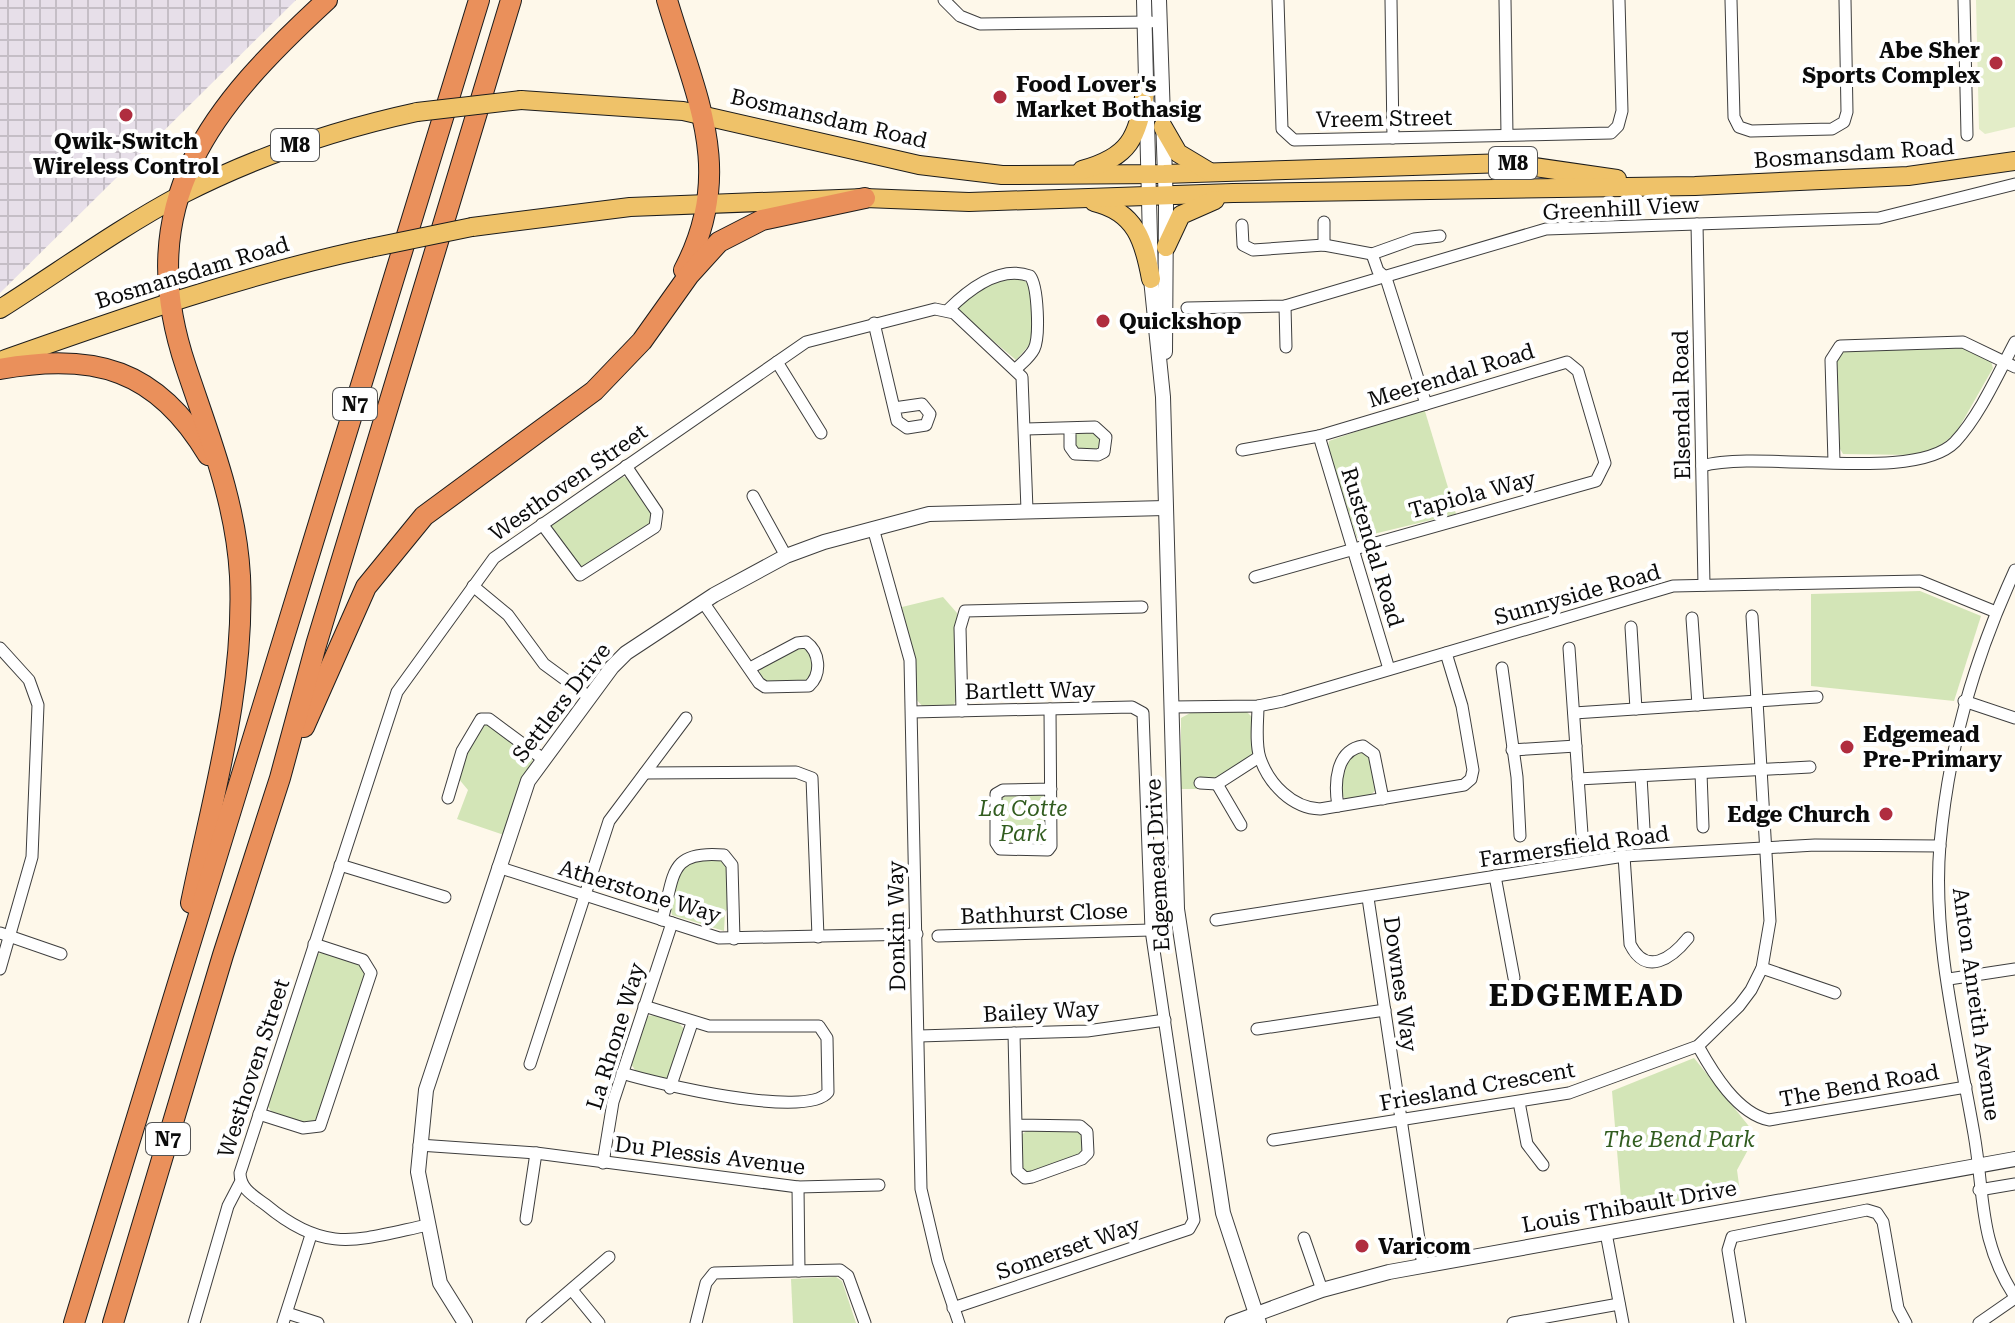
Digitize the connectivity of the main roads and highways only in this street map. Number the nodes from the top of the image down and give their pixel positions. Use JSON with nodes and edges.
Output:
{"nodes":[{"id":1,"x":327,"y":0,"type":"edge"},
{"id":2,"x":479,"y":0,"type":"edge"},
{"id":3,"x":511,"y":0,"type":"edge"},
{"id":4,"x":667,"y":0,"type":"edge"},
{"id":5,"x":1145,"y":92,"type":"road end"},
{"id":6,"x":702,"y":114,"type":"junction"},
{"id":7,"x":1163,"y":127,"type":"road end"},
{"id":8,"x":2015,"y":161,"type":"edge"},
{"id":9,"x":1212,"y":172,"type":"junction"},
{"id":10,"x":1048,"y":176,"type":"junction"},
{"id":11,"x":1695,"y":186,"type":"junction"},
{"id":12,"x":1241,"y":193,"type":"junction"},
{"id":13,"x":180,"y":196,"type":"junction"},
{"id":14,"x":865,"y":198,"type":"junction"},
{"id":15,"x":1076,"y":198,"type":"junction"},
{"id":16,"x":709,"y":205,"type":"junction"},
{"id":17,"x":1166,"y":247,"type":"road end"},
{"id":18,"x":1151,"y":279,"type":"road end"},
{"id":19,"x":171,"y":301,"type":"junction"},
{"id":20,"x":0,"y":309,"type":"edge"},
{"id":21,"x":660,"y":316,"type":"junction"},
{"id":22,"x":0,"y":361,"type":"edge"},
{"id":23,"x":0,"y":369,"type":"edge"},
{"id":24,"x":227,"y":485,"type":"junction"},
{"id":25,"x":280,"y":778,"type":"junction"},
{"id":26,"x":166,"y":1025,"type":"junction"},
{"id":27,"x":72,"y":1320,"type":"edge"},
{"id":28,"x":113,"y":1323,"type":"edge"}],
"edges":[{"from":1,"to":13,"type":"highway"},
{"from":2,"to":26,"type":"highway","number":"N7"},
{"from":3,"to":25,"type":"highway","number":"N7"},
{"from":4,"to":6,"type":"highway"},
{"from":5,"to":10,"type":"main road"},
{"from":6,"to":10,"type":"main road","name":"Bosmansdam Road","number":"M8"},
{"from":6,"to":13,"type":"main road","name":"Bosmansdam Road","number":"M8","bridge":true},
{"from":6,"to":16,"type":"highway"},
{"from":7,"to":9,"type":"main road"},
{"from":8,"to":11,"type":"main road","name":"Bosmansdam Road","number":"M8"},
{"from":9,"to":10,"type":"main road","name":"Bosmansdam Road","number":"M8"},
{"from":9,"to":11,"type":"main road","name":"Bosmansdam Road","number":"M8"},
{"from":11,"to":12,"type":"main road","name":"Bosmansdam Road","number":"M8"},
{"from":12,"to":15,"type":"main road","name":"Bosmansdam Road","number":"M8"},
{"from":12,"to":17,"type":"main road"},
{"from":13,"to":19,"type":"highway"},
{"from":13,"to":20,"type":"main road","name":"Bosmansdam Road","number":"M8"},
{"from":14,"to":15,"type":"main road","name":"Bosmansdam Road","number":"M8"},
{"from":14,"to":16,"type":"main road","name":"Bosmansdam Road","number":"M8"},
{"from":14,"to":21,"type":"highway"},
{"from":15,"to":18,"type":"main road"},
{"from":16,"to":19,"type":"main road","name":"Bosmansdam Road","number":"M8","bridge":true},
{"from":16,"to":21,"type":"highway"},
{"from":19,"to":22,"type":"main road","name":"Bosmansdam Road","number":"M8"},
{"from":19,"to":24,"type":"highway"},
{"from":21,"to":25,"type":"highway"},
{"from":23,"to":24,"type":"highway"},
{"from":24,"to":26,"type":"highway"},
{"from":25,"to":28,"type":"highway","number":"N7"},
{"from":26,"to":27,"type":"highway","number":"N7"}]}
